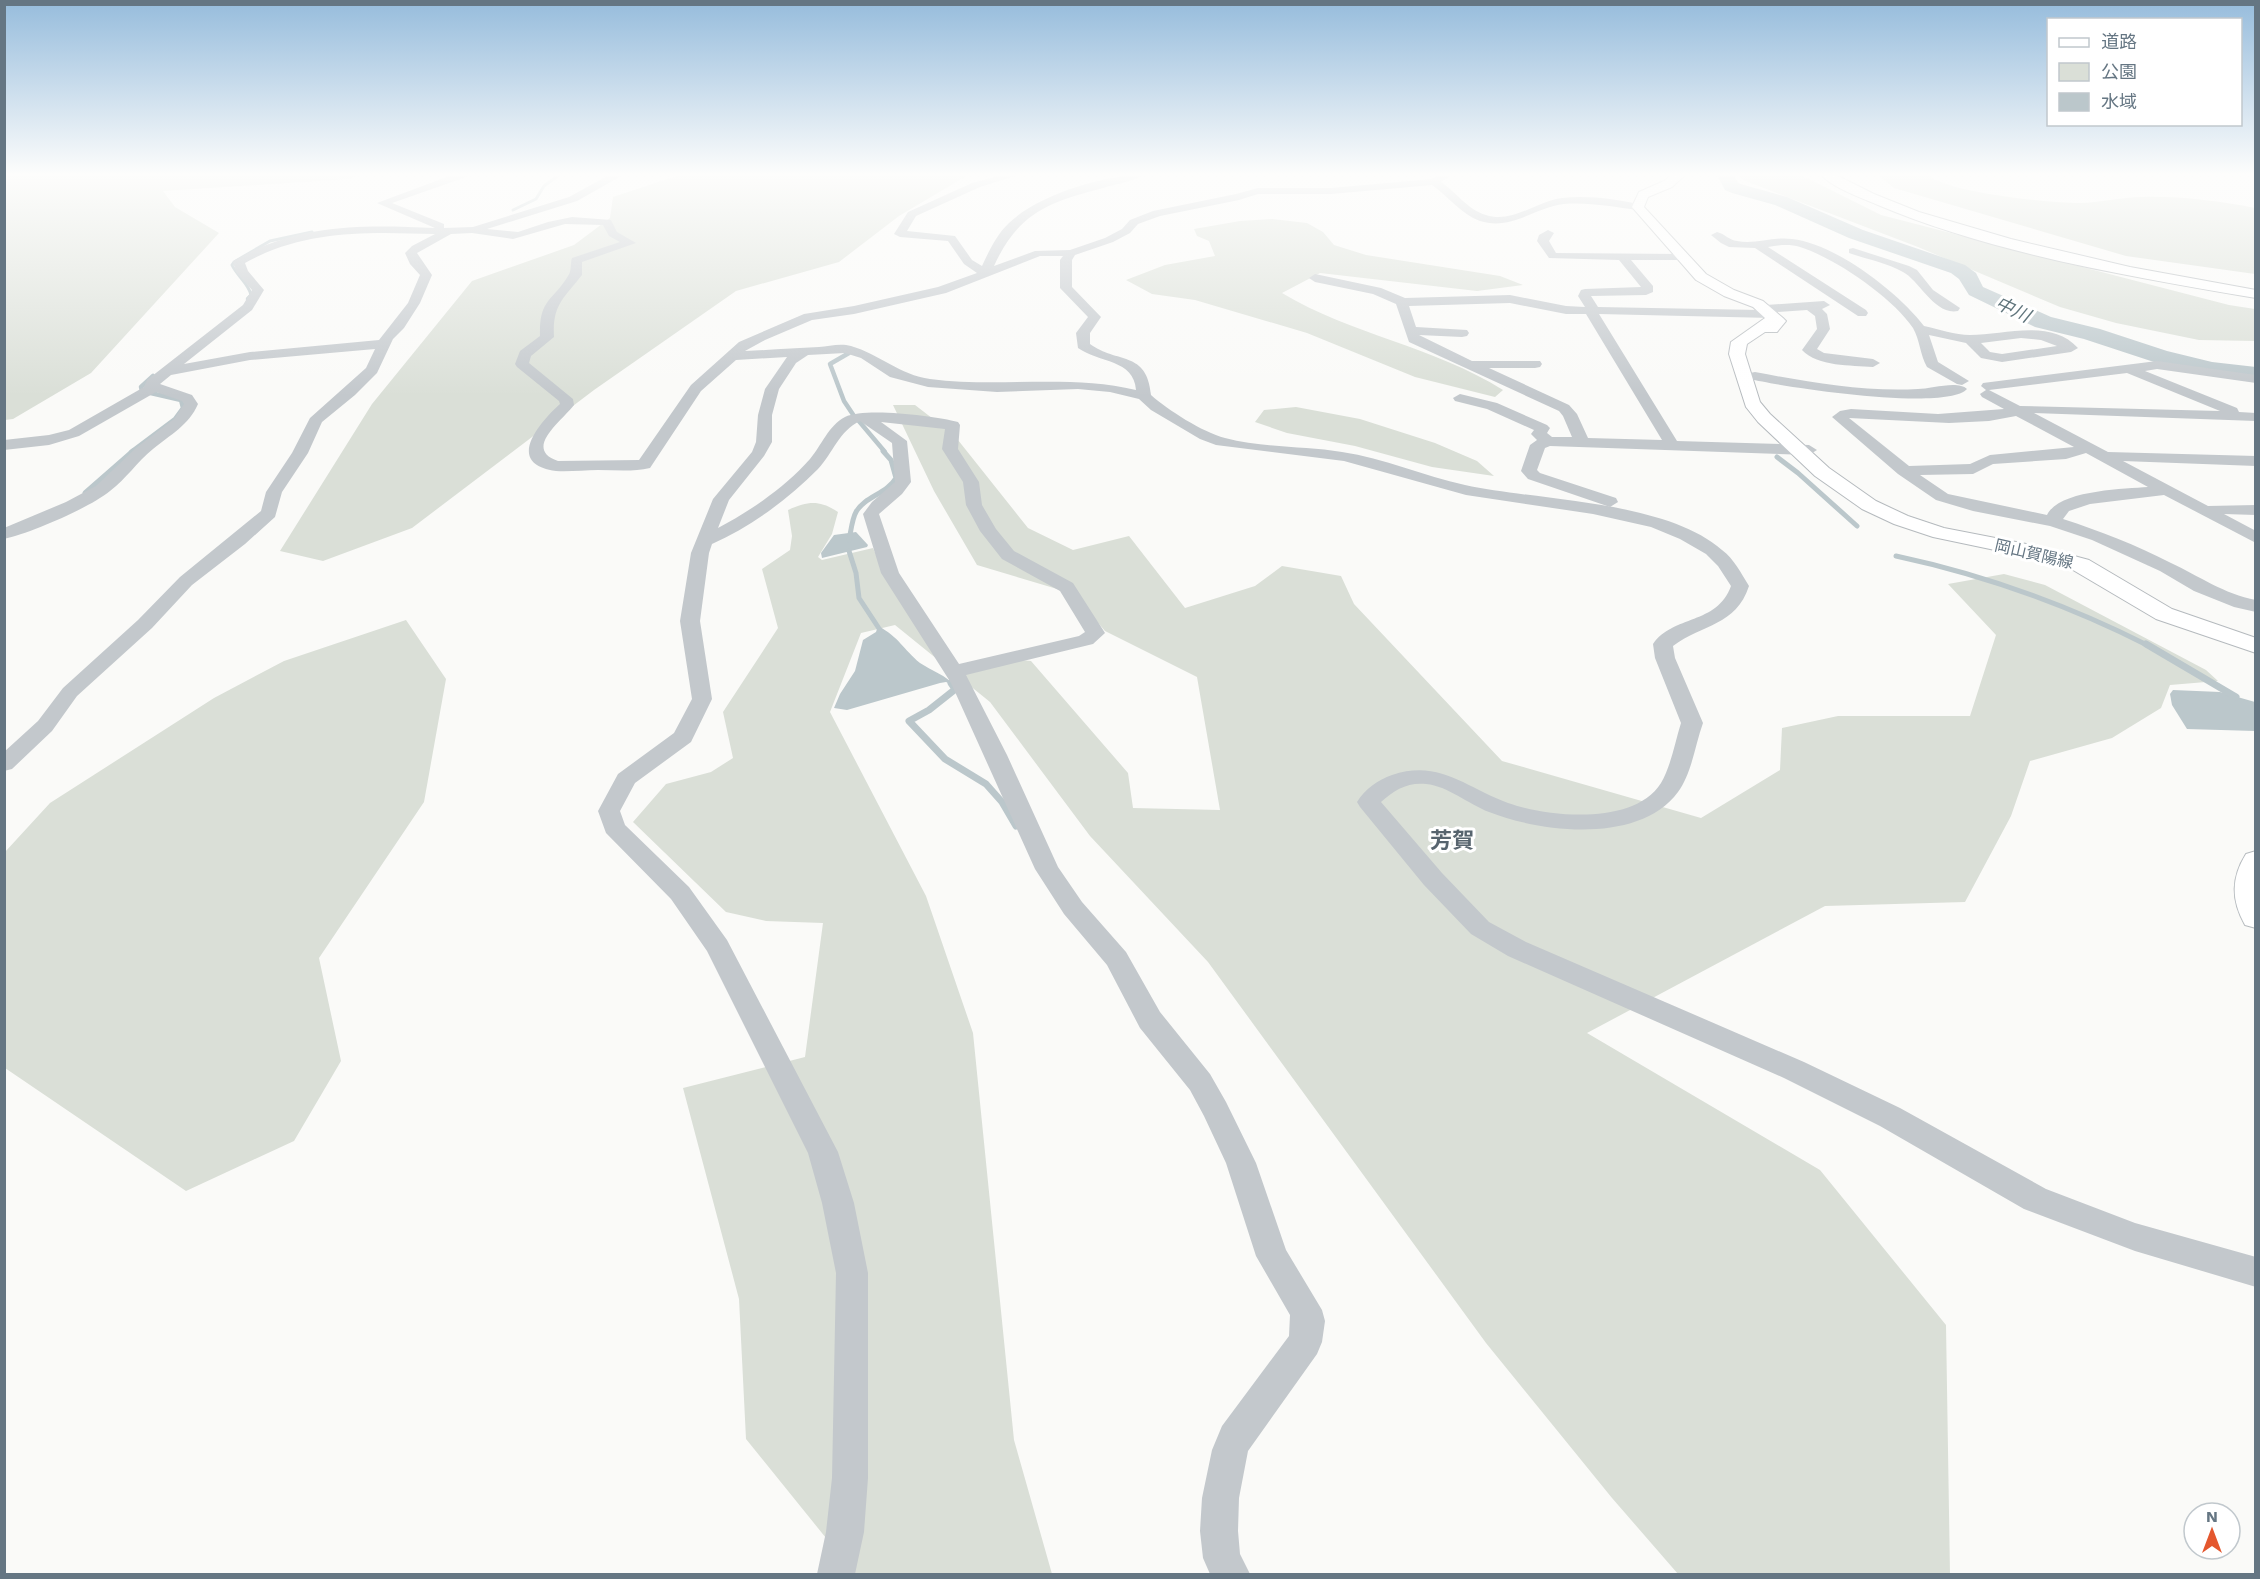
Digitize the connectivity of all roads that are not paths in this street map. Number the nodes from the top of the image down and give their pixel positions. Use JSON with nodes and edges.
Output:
{"nodes":[{"id":1,"x":264,"y":249,"type":"edge"},
{"id":2,"x":415,"y":249,"type":"edge"},
{"id":3,"x":615,"y":249,"type":"edge"},
{"id":4,"x":959,"y":249,"type":"edge"},
{"id":5,"x":997,"y":249,"type":"edge"},
{"id":6,"x":1084,"y":249,"type":"edge"},
{"id":7,"x":1548,"y":249,"type":"edge"},
{"id":8,"x":1675,"y":249,"type":"edge"},
{"id":9,"x":1763,"y":249,"type":"edge"},
{"id":10,"x":1813,"y":249,"type":"edge"},
{"id":11,"x":1861,"y":249,"type":"edge"},
{"id":12,"x":2036,"y":249,"type":"edge"},
{"id":13,"x":2055,"y":249,"type":"edge"},
{"id":14,"x":1853,"y":250,"type":"junction"},
{"id":15,"x":1818,"y":252,"type":"junction"},
{"id":16,"x":1071,"y":253,"type":"junction"},
{"id":17,"x":1622,"y":256,"type":"junction"},
{"id":18,"x":1682,"y":257,"type":"junction"},
{"id":19,"x":985,"y":273,"type":"junction"},
{"id":20,"x":1315,"y":278,"type":"dead end"},
{"id":21,"x":2256,"y":292,"type":"edge"},
{"id":22,"x":1404,"y":302,"type":"junction"},
{"id":23,"x":1847,"y":304,"type":"junction"},
{"id":24,"x":1810,"y":306,"type":"junction"},
{"id":25,"x":1954,"y":309,"type":"dead end"},
{"id":26,"x":1593,"y":310,"type":"junction"},
{"id":27,"x":1862,"y":313,"type":"dead end"},
{"id":28,"x":1770,"y":314,"type":"junction"},
{"id":29,"x":1920,"y":329,"type":"junction"},
{"id":30,"x":1411,"y":331,"type":"junction"},
{"id":31,"x":1462,"y":333,"type":"dead end"},
{"id":32,"x":1970,"y":339,"type":"junction"},
{"id":33,"x":383,"y":344,"type":"junction"},
{"id":34,"x":803,"y":353,"type":"junction"},
{"id":35,"x":731,"y":356,"type":"junction"},
{"id":36,"x":1873,"y":363,"type":"dead end"},
{"id":37,"x":1467,"y":364,"type":"junction"},
{"id":38,"x":1534,"y":364,"type":"dead end"},
{"id":39,"x":2128,"y":369,"type":"junction"},
{"id":40,"x":165,"y":371,"type":"junction"},
{"id":41,"x":1750,"y":375,"type":"junction"},
{"id":42,"x":2256,"y":379,"type":"edge"},
{"id":43,"x":1961,"y":385,"type":"junction"},
{"id":44,"x":148,"y":390,"type":"junction"},
{"id":45,"x":1987,"y":390,"type":"junction"},
{"id":46,"x":1144,"y":396,"type":"junction"},
{"id":47,"x":1460,"y":398,"type":"dead end"},
{"id":48,"x":2016,"y":410,"type":"junction"},
{"id":49,"x":862,"y":416,"type":"junction"},
{"id":50,"x":2251,"y":416,"type":"edge"},
{"id":51,"x":1548,"y":441,"type":"junction"},
{"id":52,"x":1582,"y":442,"type":"junction"},
{"id":53,"x":4,"y":445,"type":"edge"},
{"id":54,"x":1672,"y":446,"type":"junction"},
{"id":55,"x":2087,"y":448,"type":"junction"},
{"id":56,"x":1804,"y":450,"type":"junction"},
{"id":57,"x":2106,"y":458,"type":"junction"},
{"id":58,"x":2256,"y":461,"type":"edge"},
{"id":59,"x":1904,"y":471,"type":"junction"},
{"id":60,"x":2166,"y":490,"type":"junction"},
{"id":61,"x":2256,"y":510,"type":"edge"},
{"id":62,"x":2206,"y":511,"type":"junction"},
{"id":63,"x":2054,"y":522,"type":"junction"},
{"id":64,"x":1662,"y":526,"type":"junction"},
{"id":65,"x":4,"y":534,"type":"edge"},
{"id":66,"x":2256,"y":538,"type":"edge"},
{"id":67,"x":704,"y":541,"type":"junction"},
{"id":68,"x":2256,"y":606,"type":"edge"},
{"id":69,"x":2256,"y":646,"type":"edge"},
{"id":70,"x":953,"y":672,"type":"junction"},
{"id":71,"x":4,"y":764,"type":"edge"},
{"id":72,"x":2256,"y":861,"type":"edge"},
{"id":73,"x":2256,"y":917,"type":"edge"},
{"id":74,"x":2256,"y":1272,"type":"edge"},
{"id":75,"x":836,"y":1575,"type":"edge"},
{"id":76,"x":1231,"y":1575,"type":"edge"}],
"edges":[{"from":1,"to":40,"type":"street"},
{"from":2,"to":33,"type":"street"},
{"from":3,"to":35,"type":"street"},
{"from":4,"to":19,"type":"street"},
{"from":5,"to":19,"type":"street"},
{"from":6,"to":16,"type":"street"},
{"from":7,"to":17,"type":"street"},
{"from":8,"to":18,"type":"main road"},
{"from":9,"to":23,"type":"street"},
{"from":10,"to":15,"type":"street"},
{"from":11,"to":14,"type":"street"},
{"from":12,"to":21,"type":"main road"},
{"from":13,"to":21,"type":"main road"},
{"from":14,"to":15,"type":"street"},
{"from":14,"to":25,"type":"street"},
{"from":15,"to":29,"type":"street"},
{"from":16,"to":19,"type":"street"},
{"from":16,"to":46,"type":"street"},
{"from":17,"to":18,"type":"street"},
{"from":17,"to":26,"type":"street"},
{"from":18,"to":28,"type":"main road"},
{"from":19,"to":35,"type":"street"},
{"from":20,"to":22,"type":"street"},
{"from":22,"to":26,"type":"street"},
{"from":22,"to":30,"type":"street"},
{"from":23,"to":24,"type":"street"},
{"from":23,"to":27,"type":"street"},
{"from":24,"to":28,"type":"street"},
{"from":24,"to":36,"type":"street"},
{"from":26,"to":28,"type":"street"},
{"from":26,"to":54,"type":"street"},
{"from":28,"to":41,"type":"main road","name":"岡山賀陽線"},
{"from":29,"to":32,"type":"street"},
{"from":29,"to":43,"type":"street"},
{"from":30,"to":31,"type":"street"},
{"from":30,"to":37,"type":"street"},
{"from":32,"to":32,"type":"street"},
{"from":33,"to":40,"type":"street"},
{"from":33,"to":71,"type":"street"},
{"from":34,"to":35,"type":"street"},
{"from":34,"to":46,"type":"street"},
{"from":34,"to":67,"type":"street"},
{"from":37,"to":38,"type":"street"},
{"from":37,"to":52,"type":"street"},
{"from":39,"to":42,"type":"street"},
{"from":39,"to":45,"type":"street"},
{"from":39,"to":50,"type":"street"},
{"from":40,"to":44,"type":"street"},
{"from":41,"to":43,"type":"street"},
{"from":41,"to":56,"type":"main road","name":"岡山賀陽線"},
{"from":43,"to":45,"type":"street"},
{"from":44,"to":53,"type":"street"},
{"from":44,"to":65,"type":"street"},
{"from":45,"to":48,"type":"street"},
{"from":46,"to":64,"type":"street"},
{"from":47,"to":51,"type":"street"},
{"from":48,"to":50,"type":"street"},
{"from":48,"to":55,"type":"street"},
{"from":48,"to":59,"type":"street"},
{"from":49,"to":67,"type":"street"},
{"from":49,"to":70,"type":"street"},
{"from":49,"to":70,"type":"street"},
{"from":51,"to":52,"type":"street"},
{"from":51,"to":64,"type":"street"},
{"from":52,"to":54,"type":"street"},
{"from":54,"to":56,"type":"street"},
{"from":55,"to":57,"type":"street"},
{"from":55,"to":59,"type":"street"},
{"from":56,"to":69,"type":"main road","name":"岡山賀陽線"},
{"from":57,"to":58,"type":"street"},
{"from":57,"to":60,"type":"street"},
{"from":59,"to":63,"type":"street"},
{"from":60,"to":62,"type":"street"},
{"from":60,"to":63,"type":"street"},
{"from":61,"to":62,"type":"street"},
{"from":62,"to":66,"type":"street"},
{"from":63,"to":68,"type":"street"},
{"from":64,"to":74,"type":"street"},
{"from":67,"to":75,"type":"street"},
{"from":70,"to":76,"type":"street"},
{"from":72,"to":73,"type":"main road"}]}
